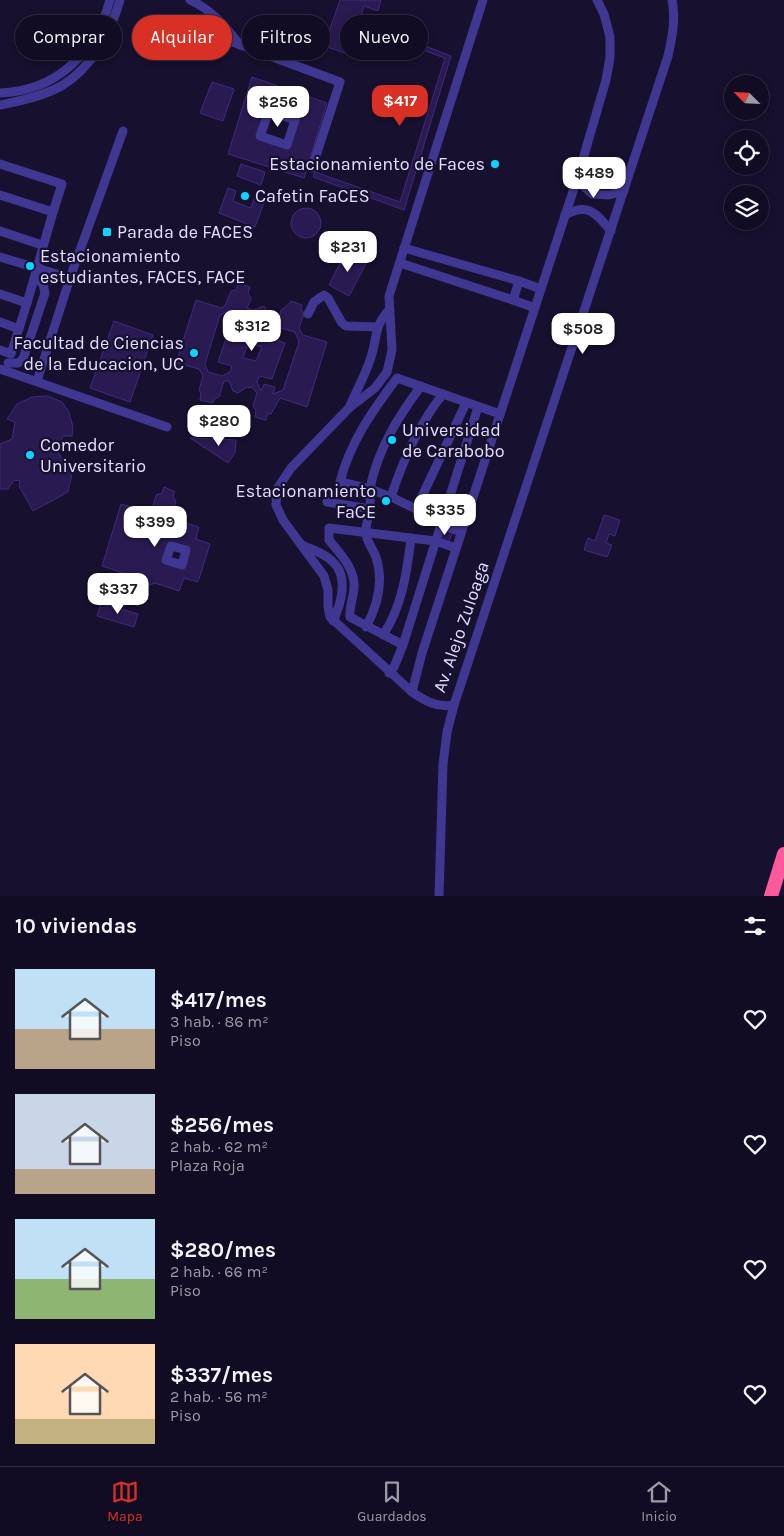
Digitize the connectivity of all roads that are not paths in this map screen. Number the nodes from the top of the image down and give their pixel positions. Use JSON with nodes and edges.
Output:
{"nodes":[{"id":1,"x":110,"y":0,"type":"edge"},
{"id":2,"x":120,"y":0,"type":"edge"},
{"id":3,"x":483,"y":0,"type":"edge"},
{"id":4,"x":597,"y":0,"type":"edge"},
{"id":5,"x":672,"y":0,"type":"edge"},
{"id":6,"x":198,"y":1,"type":"edge"},
{"id":7,"x":232,"y":42,"type":"edge"},
{"id":8,"x":240,"y":45,"type":"junction"},
{"id":9,"x":0,"y":93,"type":"edge"},
{"id":10,"x":0,"y":105,"type":"edge"},
{"id":11,"x":124,"y":131,"type":"dead end"},
{"id":12,"x":0,"y":164,"type":"edge"},
{"id":13,"x":312,"y":168,"type":"dead end"},
{"id":14,"x":578,"y":176,"type":"junction"},
{"id":15,"x":624,"y":191,"type":"junction"},
{"id":16,"x":0,"y":195,"type":"edge"},
{"id":17,"x":52,"y":212,"type":"junction"},
{"id":18,"x":565,"y":215,"type":"junction"},
{"id":19,"x":0,"y":231,"type":"edge"},
{"id":20,"x":611,"y":231,"type":"junction"},
{"id":21,"x":42,"y":246,"type":"junction"},
{"id":22,"x":404,"y":248,"type":"junction"},
{"id":23,"x":0,"y":257,"type":"edge"},
{"id":24,"x":400,"y":262,"type":"junction"},
{"id":25,"x":36,"y":273,"type":"junction"},
{"id":26,"x":70,"y":278,"type":"junction"},
{"id":27,"x":519,"y":281,"type":"junction"},
{"id":28,"x":541,"y":289,"type":"junction"},
{"id":29,"x":0,"y":294,"type":"edge"},
{"id":30,"x":513,"y":300,"type":"junction"},
{"id":31,"x":27,"y":303,"type":"junction"},
{"id":32,"x":535,"y":308,"type":"junction"},
{"id":33,"x":389,"y":310,"type":"junction"},
{"id":34,"x":308,"y":314,"type":"dead end"},
{"id":35,"x":0,"y":322,"type":"edge"},
{"id":36,"x":377,"y":327,"type":"junction"},
{"id":37,"x":19,"y":329,"type":"junction"},
{"id":38,"x":0,"y":350,"type":"edge"},
{"id":39,"x":6,"y":364,"type":"edge"},
{"id":40,"x":37,"y":381,"type":"junction"},
{"id":41,"x":421,"y":386,"type":"junction"},
{"id":42,"x":443,"y":394,"type":"junction"},
{"id":43,"x":466,"y":403,"type":"junction"},
{"id":44,"x":478,"y":407,"type":"junction"},
{"id":45,"x":349,"y":408,"type":"junction"},
{"id":46,"x":500,"y":414,"type":"junction"},
{"id":47,"x":167,"y":426,"type":"dead end"},
{"id":48,"x":370,"y":490,"type":"junction"},
{"id":49,"x":391,"y":497,"type":"junction"},
{"id":50,"x":327,"y":502,"type":"dead end"},
{"id":51,"x":370,"y":509,"type":"junction"},
{"id":52,"x":416,"y":509,"type":"junction"},
{"id":53,"x":440,"y":524,"type":"junction"},
{"id":54,"x":366,"y":531,"type":"junction"},
{"id":55,"x":461,"y":532,"type":"junction"},
{"id":56,"x":411,"y":538,"type":"junction"},
{"id":57,"x":435,"y":541,"type":"junction"},
{"id":58,"x":301,"y":545,"type":"junction"},
{"id":59,"x":456,"y":548,"type":"junction"},
{"id":60,"x":333,"y":621,"type":"junction"},
{"id":61,"x":366,"y":627,"type":"junction"},
{"id":62,"x":383,"y":635,"type":"junction"},
{"id":63,"x":402,"y":646,"type":"junction"},
{"id":64,"x":389,"y":672,"type":"junction"},
{"id":65,"x":412,"y":692,"type":"junction"},
{"id":66,"x":454,"y":705,"type":"junction"},
{"id":67,"x":784,"y":854,"type":"edge"},
{"id":68,"x":439,"y":896,"type":"edge"},
{"id":69,"x":771,"y":896,"type":"edge"}],
"edges":[{"from":1,"to":9,"type":"street"},
{"from":2,"to":10,"type":"street"},
{"from":3,"to":22,"type":"street"},
{"from":4,"to":14,"type":"street","name":"Av. Alejo Zuloaga"},
{"from":5,"to":15,"type":"street","name":"Av. Alejo Zuloaga"},
{"from":6,"to":8,"type":"street"},
{"from":7,"to":8,"type":"street"},
{"from":8,"to":13,"type":"street"},
{"from":11,"to":26,"type":"street"},
{"from":12,"to":17,"type":"street"},
{"from":14,"to":15,"type":"street"},
{"from":14,"to":18,"type":"street","name":"Av. Alejo Zuloaga"},
{"from":15,"to":20,"type":"street","name":"Av. Alejo Zuloaga"},
{"from":16,"to":17,"type":"street"},
{"from":17,"to":21,"type":"street"},
{"from":18,"to":20,"type":"street"},
{"from":18,"to":28,"type":"street","name":"Av. Alejo Zuloaga"},
{"from":19,"to":21,"type":"street"},
{"from":20,"to":66,"type":"street","name":"Av. Alejo Zuloaga"},
{"from":21,"to":25,"type":"street"},
{"from":22,"to":24,"type":"street"},
{"from":22,"to":27,"type":"street"},
{"from":23,"to":25,"type":"street"},
{"from":24,"to":30,"type":"street"},
{"from":24,"to":33,"type":"street"},
{"from":25,"to":26,"type":"street"},
{"from":25,"to":31,"type":"street"},
{"from":25,"to":39,"type":"street"},
{"from":26,"to":40,"type":"street"},
{"from":27,"to":28,"type":"street"},
{"from":27,"to":30,"type":"street"},
{"from":28,"to":32,"type":"street","name":"Av. Alejo Zuloaga"},
{"from":29,"to":31,"type":"street"},
{"from":30,"to":32,"type":"street"},
{"from":31,"to":37,"type":"street"},
{"from":32,"to":46,"type":"street","name":"Av. Alejo Zuloaga"},
{"from":33,"to":36,"type":"street"},
{"from":33,"to":45,"type":"street"},
{"from":34,"to":36,"type":"street"},
{"from":35,"to":37,"type":"street"},
{"from":36,"to":45,"type":"street"},
{"from":37,"to":39,"type":"street"},
{"from":38,"to":39,"type":"street"},
{"from":39,"to":40,"type":"street"},
{"from":40,"to":47,"type":"street"},
{"from":41,"to":42,"type":"street"},
{"from":41,"to":48,"type":"street"},
{"from":41,"to":48,"type":"street"},
{"from":42,"to":43,"type":"street"},
{"from":42,"to":49,"type":"street"},
{"from":43,"to":44,"type":"street"},
{"from":43,"to":52,"type":"street"},
{"from":44,"to":46,"type":"street"},
{"from":44,"to":53,"type":"street"},
{"from":45,"to":58,"type":"street"},
{"from":46,"to":55,"type":"street","name":"Av. Alejo Zuloaga"},
{"from":48,"to":49,"type":"street"},
{"from":48,"to":51,"type":"street"},
{"from":49,"to":52,"type":"street"},
{"from":50,"to":51,"type":"street"},
{"from":51,"to":54,"type":"street"},
{"from":52,"to":53,"type":"street"},
{"from":53,"to":55,"type":"street"},
{"from":53,"to":57,"type":"street"},
{"from":54,"to":56,"type":"street"},
{"from":54,"to":61,"type":"street"},
{"from":54,"to":61,"type":"street"},
{"from":55,"to":59,"type":"street","name":"Av. Alejo Zuloaga"},
{"from":56,"to":57,"type":"street"},
{"from":56,"to":62,"type":"street"},
{"from":57,"to":59,"type":"street"},
{"from":57,"to":63,"type":"street"},
{"from":58,"to":60,"type":"street"},
{"from":58,"to":60,"type":"street"},
{"from":59,"to":65,"type":"street","name":"Av. Alejo Zuloaga"},
{"from":60,"to":64,"type":"street"},
{"from":61,"to":62,"type":"street"},
{"from":62,"to":63,"type":"street"},
{"from":63,"to":64,"type":"street"},
{"from":64,"to":65,"type":"street"},
{"from":65,"to":66,"type":"street","name":"Av. Alejo Zuloaga"},
{"from":66,"to":68,"type":"street"},
{"from":67,"to":69,"type":"highway"}]}
